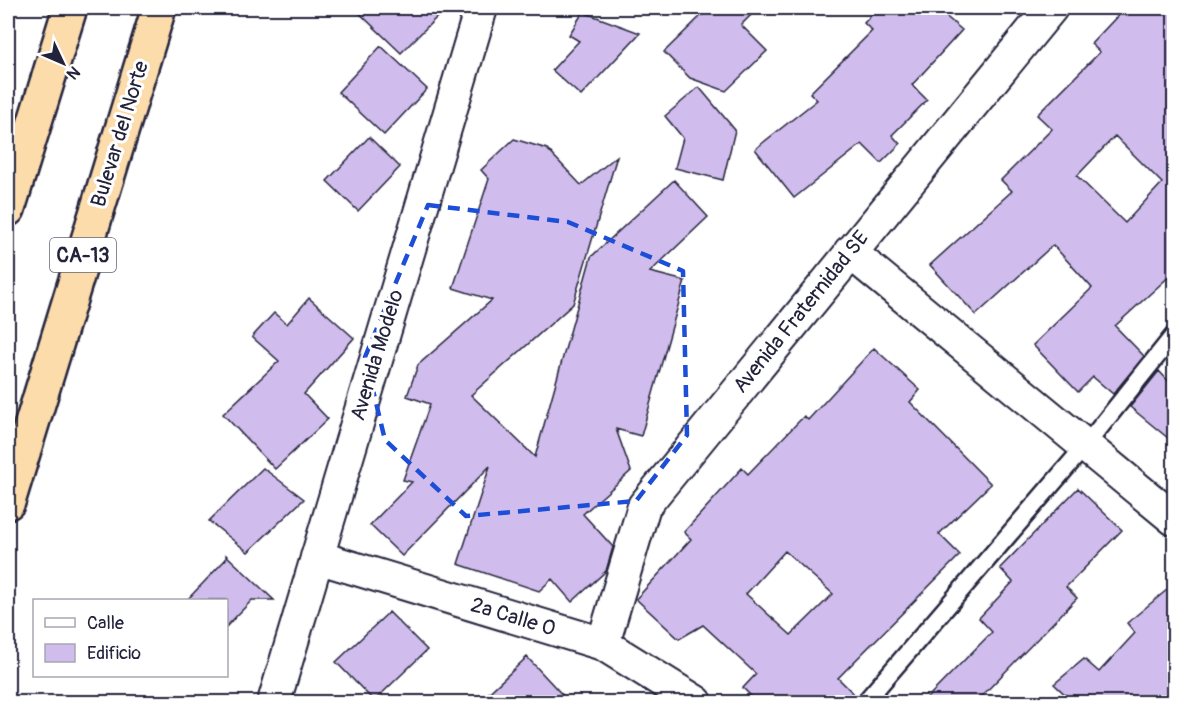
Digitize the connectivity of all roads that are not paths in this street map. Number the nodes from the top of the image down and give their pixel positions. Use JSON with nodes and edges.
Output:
{"nodes":[{"id":1,"x":70,"y":8,"type":"edge"},
{"id":2,"x":159,"y":8,"type":"edge"},
{"id":3,"x":481,"y":8,"type":"edge"},
{"id":4,"x":1051,"y":8,"type":"edge"},
{"id":5,"x":8,"y":209,"type":"edge"},
{"id":6,"x":850,"y":252,"type":"junction"},
{"id":7,"x":1174,"y":335,"type":"edge"},
{"id":8,"x":1085,"y":446,"type":"junction"},
{"id":9,"x":8,"y":502,"type":"edge"},
{"id":10,"x":1174,"y":519,"type":"edge"},
{"id":11,"x":317,"y":557,"type":"junction"},
{"id":12,"x":603,"y":644,"type":"junction"},
{"id":13,"x":274,"y":702,"type":"edge"},
{"id":14,"x":696,"y":702,"type":"edge"},
{"id":15,"x":865,"y":702,"type":"edge"}],
"edges":[{"from":1,"to":5,"type":"highway"},
{"from":2,"to":9,"type":"highway","name":"Bulevar del Norte","number":"CA-13"},
{"from":3,"to":11,"type":"street","name":"Avenida Modelo"},
{"from":4,"to":6,"type":"street","name":"Avenida Fraternidad SE"},
{"from":6,"to":8,"type":"street"},
{"from":6,"to":12,"type":"street","name":"Avenida Fraternidad SE"},
{"from":7,"to":8,"type":"lane"},
{"from":8,"to":10,"type":"street"},
{"from":8,"to":15,"type":"lane"},
{"from":11,"to":12,"type":"street","name":"2a Calle O"},
{"from":11,"to":13,"type":"street","name":"Avenida Modelo"},
{"from":12,"to":14,"type":"street","name":"2a Calle O"}]}
